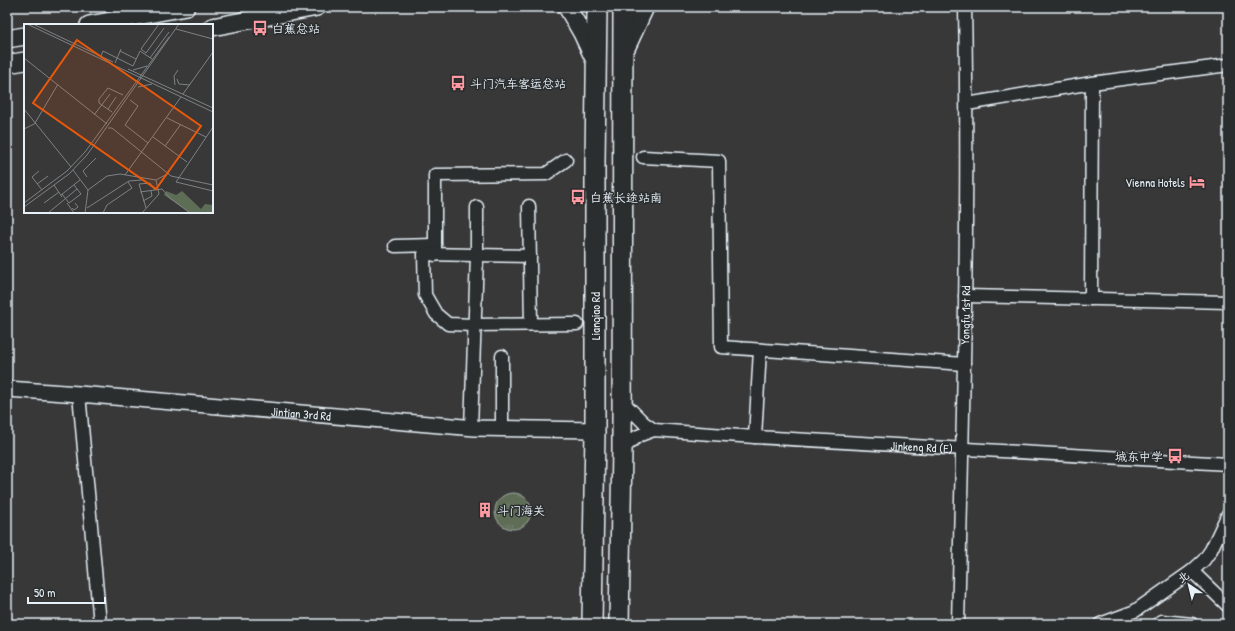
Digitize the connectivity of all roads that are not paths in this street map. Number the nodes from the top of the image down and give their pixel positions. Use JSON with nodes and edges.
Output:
{"nodes":[{"id":1,"x":186,"y":7,"type":"edge"},
{"id":2,"x":317,"y":7,"type":"edge"},
{"id":3,"x":567,"y":7,"type":"edge"},
{"id":4,"x":597,"y":7,"type":"edge"},
{"id":5,"x":622,"y":7,"type":"edge"},
{"id":6,"x":644,"y":7,"type":"edge"},
{"id":7,"x":966,"y":7,"type":"edge"},
{"id":8,"x":94,"y":24,"type":"edge"},
{"id":9,"x":213,"y":27,"type":"edge"},
{"id":10,"x":24,"y":36,"type":"edge"},
{"id":11,"x":7,"y":39,"type":"edge"},
{"id":12,"x":622,"y":55,"type":"junction"},
{"id":13,"x":24,"y":61,"type":"edge"},
{"id":14,"x":7,"y":64,"type":"edge"},
{"id":15,"x":597,"y":66,"type":"junction"},
{"id":16,"x":1228,"y":66,"type":"edge"},
{"id":17,"x":1092,"y":83,"type":"junction"},
{"id":18,"x":597,"y":89,"type":"junction"},
{"id":19,"x":622,"y":89,"type":"junction"},
{"id":20,"x":967,"y":104,"type":"junction"},
{"id":21,"x":643,"y":157,"type":"dead end"},
{"id":22,"x":566,"y":160,"type":"dead end"},
{"id":23,"x":529,"y":206,"type":"dead end"},
{"id":24,"x":477,"y":207,"type":"dead end"},
{"id":25,"x":395,"y":246,"type":"dead end"},
{"id":26,"x":435,"y":250,"type":"junction"},
{"id":27,"x":477,"y":256,"type":"junction"},
{"id":28,"x":530,"y":256,"type":"junction"},
{"id":29,"x":965,"y":296,"type":"junction"},
{"id":30,"x":1091,"y":298,"type":"junction"},
{"id":31,"x":1228,"y":302,"type":"edge"},
{"id":32,"x":531,"y":324,"type":"junction"},
{"id":33,"x":577,"y":324,"type":"dead end"},
{"id":34,"x":474,"y":325,"type":"junction"},
{"id":35,"x":760,"y":350,"type":"junction"},
{"id":36,"x":502,"y":356,"type":"dead end"},
{"id":37,"x":964,"y":364,"type":"junction"},
{"id":38,"x":7,"y":389,"type":"edge"},
{"id":39,"x":79,"y":394,"type":"junction"},
{"id":40,"x":622,"y":401,"type":"junction"},
{"id":41,"x":470,"y":428,"type":"junction"},
{"id":42,"x":502,"y":429,"type":"junction"},
{"id":43,"x":595,"y":430,"type":"junction"},
{"id":44,"x":654,"y":430,"type":"junction"},
{"id":45,"x":755,"y":437,"type":"junction"},
{"id":46,"x":622,"y":449,"type":"junction"},
{"id":47,"x":962,"y":449,"type":"junction"},
{"id":48,"x":1228,"y":464,"type":"edge"},
{"id":49,"x":1228,"y":514,"type":"edge"},
{"id":50,"x":1192,"y":571,"type":"junction"},
{"id":51,"x":1228,"y":606,"type":"edge"},
{"id":52,"x":1135,"y":611,"type":"junction"},
{"id":53,"x":100,"y":624,"type":"edge"},
{"id":54,"x":592,"y":624,"type":"edge"},
{"id":55,"x":619,"y":624,"type":"edge"},
{"id":56,"x":958,"y":624,"type":"edge"},
{"id":57,"x":1100,"y":624,"type":"edge"},
{"id":58,"x":1117,"y":624,"type":"edge"},
{"id":59,"x":1158,"y":624,"type":"edge"},
{"id":60,"x":1192,"y":624,"type":"edge"}],
"edges":[{"from":1,"to":8,"type":"main road"},
{"from":2,"to":9,"type":"main road"},
{"from":3,"to":15,"type":"main road"},
{"from":4,"to":15,"type":"main road","name":"Lianqiao Rd"},
{"from":5,"to":12,"type":"main road"},
{"from":6,"to":12,"type":"main road"},
{"from":7,"to":20,"type":"street","name":"Yongfu 1st Rd"},
{"from":10,"to":11,"type":"main road"},
{"from":12,"to":19,"type":"main road"},
{"from":13,"to":14,"type":"main road"},
{"from":15,"to":18,"type":"main road","name":"Lianqiao Rd"},
{"from":16,"to":17,"type":"street"},
{"from":17,"to":20,"type":"street"},
{"from":17,"to":30,"type":"street"},
{"from":18,"to":19,"type":"main road"},
{"from":18,"to":43,"type":"main road","name":"Lianqiao Rd"},
{"from":19,"to":40,"type":"main road"},
{"from":20,"to":29,"type":"street","name":"Yongfu 1st Rd"},
{"from":21,"to":35,"type":"street"},
{"from":22,"to":26,"type":"street"},
{"from":23,"to":28,"type":"street"},
{"from":24,"to":27,"type":"street"},
{"from":25,"to":26,"type":"street"},
{"from":26,"to":27,"type":"street"},
{"from":26,"to":34,"type":"street"},
{"from":27,"to":28,"type":"street"},
{"from":27,"to":34,"type":"street"},
{"from":28,"to":32,"type":"street"},
{"from":29,"to":30,"type":"street"},
{"from":29,"to":37,"type":"street","name":"Yongfu 1st Rd"},
{"from":30,"to":31,"type":"street"},
{"from":32,"to":33,"type":"street"},
{"from":32,"to":34,"type":"street"},
{"from":34,"to":41,"type":"street"},
{"from":35,"to":37,"type":"street"},
{"from":35,"to":45,"type":"street"},
{"from":36,"to":42,"type":"street"},
{"from":37,"to":47,"type":"street","name":"Yongfu 1st Rd"},
{"from":38,"to":39,"type":"street","name":"Jintian 3rd Rd"},
{"from":39,"to":41,"type":"street","name":"Jintian 3rd Rd"},
{"from":39,"to":53,"type":"street"},
{"from":40,"to":44,"type":"street"},
{"from":40,"to":46,"type":"main road"},
{"from":41,"to":42,"type":"street","name":"Jintian 3rd Rd"},
{"from":42,"to":43,"type":"street","name":"Jintian 3rd Rd"},
{"from":43,"to":54,"type":"main road","name":"Lianqiao Rd"},
{"from":44,"to":45,"type":"street","name":"Jinkeng Rd (E)"},
{"from":44,"to":46,"type":"street","name":"Jinkeng Rd (E)"},
{"from":45,"to":47,"type":"street","name":"Jinkeng Rd (E)"},
{"from":46,"to":55,"type":"main road"},
{"from":47,"to":48,"type":"street","name":"Jinkeng Rd (E)"},
{"from":47,"to":56,"type":"street","name":"Yongfu 1st Rd"},
{"from":49,"to":50,"type":"street"},
{"from":50,"to":51,"type":"street"},
{"from":50,"to":52,"type":"street"},
{"from":52,"to":57,"type":"street"},
{"from":52,"to":58,"type":"street"},
{"from":59,"to":60,"type":"street"}]}
